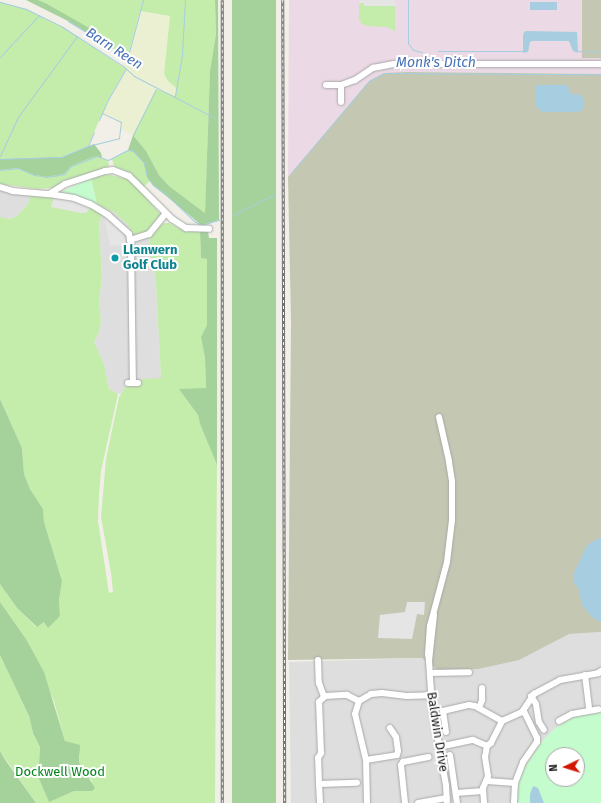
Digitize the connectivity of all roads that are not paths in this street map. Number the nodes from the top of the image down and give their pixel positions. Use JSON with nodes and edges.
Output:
{"nodes":[{"id":1,"x":601,"y":64,"type":"edge"},
{"id":2,"x":326,"y":85,"type":"dead end"},
{"id":3,"x":341,"y":85,"type":"junction"},
{"id":4,"x":341,"y":102,"type":"dead end"},
{"id":5,"x":0,"y":187,"type":"edge"},
{"id":6,"x":49,"y":194,"type":"junction"},
{"id":7,"x":165,"y":214,"type":"junction"},
{"id":8,"x":209,"y":229,"type":"dead end"},
{"id":9,"x":130,"y":240,"type":"junction"},
{"id":10,"x":133,"y":383,"type":"dead end"},
{"id":11,"x":439,"y":417,"type":"dead end"},
{"id":12,"x":318,"y":660,"type":"dead end"},
{"id":13,"x":601,"y":671,"type":"edge"},
{"id":14,"x":469,"y":672,"type":"dead end"},
{"id":15,"x":430,"y":673,"type":"junction"},
{"id":16,"x":585,"y":675,"type":"junction"},
{"id":17,"x":482,"y":688,"type":"dead end"},
{"id":18,"x":431,"y":695,"type":"junction"},
{"id":19,"x":531,"y":696,"type":"junction"},
{"id":20,"x":324,"y":697,"type":"junction"},
{"id":21,"x":359,"y":701,"type":"junction"},
{"id":22,"x":480,"y":708,"type":"junction"},
{"id":23,"x":599,"y":709,"type":"dead end"},
{"id":24,"x":589,"y":710,"type":"junction"},
{"id":25,"x":524,"y":711,"type":"junction"},
{"id":26,"x":502,"y":721,"type":"junction"},
{"id":27,"x":559,"y":721,"type":"dead end"},
{"id":28,"x":390,"y":728,"type":"dead end"},
{"id":29,"x":544,"y":730,"type":"dead end"},
{"id":30,"x":446,"y":732,"type":"dead end"},
{"id":31,"x":487,"y":746,"type":"junction"},
{"id":32,"x":439,"y":747,"type":"junction"},
{"id":33,"x":450,"y":755,"type":"dead end"},
{"id":34,"x":430,"y":757,"type":"dead end"},
{"id":35,"x":366,"y":760,"type":"junction"},
{"id":36,"x":487,"y":781,"type":"junction"},
{"id":37,"x":357,"y":783,"type":"dead end"},
{"id":38,"x":515,"y":783,"type":"junction"},
{"id":39,"x":319,"y":784,"type":"junction"},
{"id":40,"x":483,"y":791,"type":"junction"},
{"id":41,"x":456,"y":793,"type":"junction"},
{"id":42,"x":447,"y":800,"type":"edge"},
{"id":43,"x":435,"y":801,"type":"edge"},
{"id":44,"x":320,"y":803,"type":"edge"},
{"id":45,"x":367,"y":803,"type":"edge"},
{"id":46,"x":405,"y":803,"type":"edge"},
{"id":47,"x":418,"y":803,"type":"edge"},
{"id":48,"x":457,"y":803,"type":"edge"},
{"id":49,"x":484,"y":803,"type":"edge"},
{"id":50,"x":514,"y":803,"type":"edge"}],
"edges":[{"from":1,"to":3,"type":"street"},
{"from":2,"to":3,"type":"street"},
{"from":3,"to":4,"type":"street"},
{"from":5,"to":6,"type":"street"},
{"from":6,"to":7,"type":"street"},
{"from":6,"to":9,"type":"street"},
{"from":7,"to":8,"type":"street"},
{"from":7,"to":9,"type":"street"},
{"from":9,"to":10,"type":"street"},
{"from":11,"to":15,"type":"street","name":"Baldwin Drive"},
{"from":12,"to":20,"type":"street"},
{"from":13,"to":16,"type":"street"},
{"from":14,"to":15,"type":"street"},
{"from":15,"to":18,"type":"street","name":"Baldwin Drive"},
{"from":16,"to":19,"type":"street"},
{"from":16,"to":24,"type":"street"},
{"from":17,"to":22,"type":"street"},
{"from":18,"to":21,"type":"street"},
{"from":18,"to":32,"type":"street","name":"Baldwin Drive"},
{"from":19,"to":25,"type":"street"},
{"from":19,"to":29,"type":"street"},
{"from":20,"to":21,"type":"street"},
{"from":20,"to":39,"type":"street"},
{"from":21,"to":35,"type":"street"},
{"from":22,"to":26,"type":"street"},
{"from":22,"to":30,"type":"street"},
{"from":23,"to":24,"type":"street"},
{"from":24,"to":27,"type":"street"},
{"from":25,"to":26,"type":"street"},
{"from":25,"to":38,"type":"street"},
{"from":26,"to":31,"type":"street"},
{"from":28,"to":35,"type":"street"},
{"from":31,"to":32,"type":"street"},
{"from":31,"to":36,"type":"street"},
{"from":32,"to":42,"type":"street","name":"Baldwin Drive"},
{"from":33,"to":41,"type":"street"},
{"from":34,"to":46,"type":"street"},
{"from":35,"to":45,"type":"street"},
{"from":36,"to":38,"type":"street"},
{"from":36,"to":40,"type":"street"},
{"from":37,"to":39,"type":"street"},
{"from":38,"to":50,"type":"street"},
{"from":39,"to":44,"type":"street"},
{"from":40,"to":41,"type":"street"},
{"from":40,"to":49,"type":"street"},
{"from":41,"to":48,"type":"street"},
{"from":42,"to":43,"type":"street"},
{"from":43,"to":47,"type":"street"}]}
